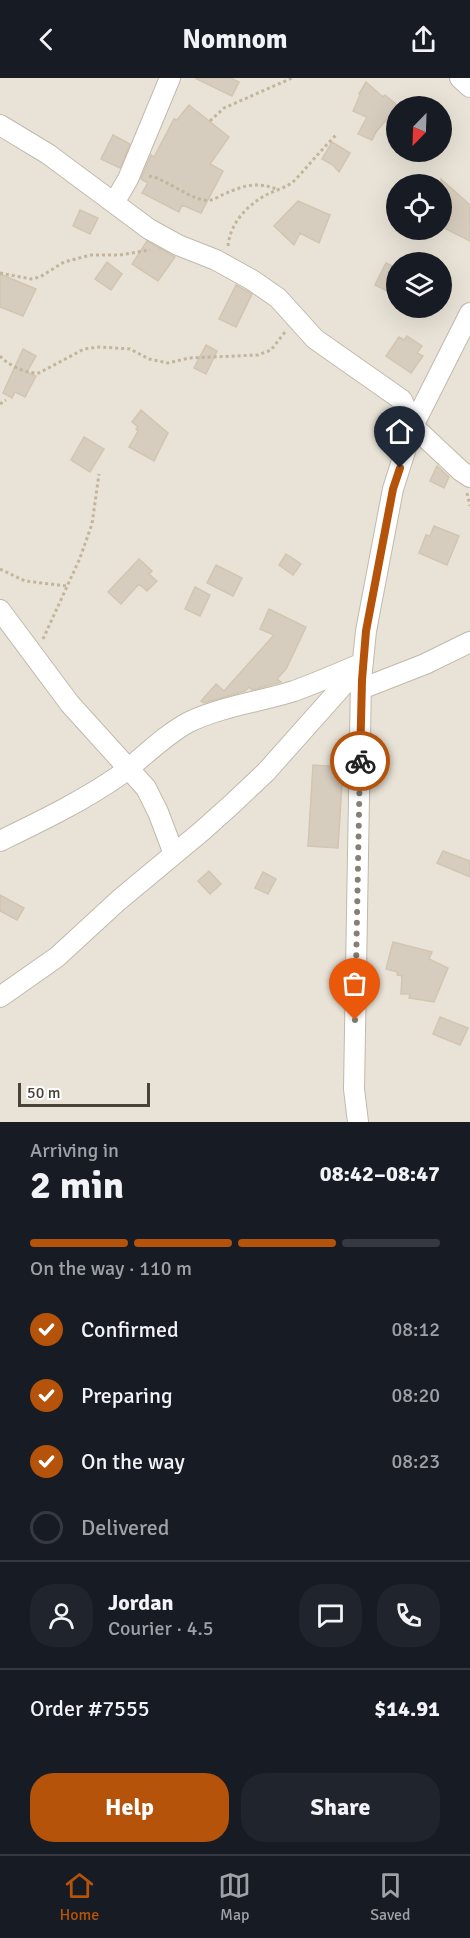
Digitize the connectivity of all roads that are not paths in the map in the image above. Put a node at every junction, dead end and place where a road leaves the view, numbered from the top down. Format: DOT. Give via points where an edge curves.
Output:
graph roads {
  1 [pos="170,78"];
  2 [pos="460,78"];
  3 [pos="470,87"];
  4 [pos="0,125"];
  5 [pos="114,203"];
  6 [pos="470,313"];
  7 [pos="413,426"];
  8 [pos="470,477"];
  9 [pos="0,610"];
  10 [pos="470,642"];
  11 [pos="363,663"];
  12 [pos="361,689"];
  13 [pos="129,768"];
  14 [pos="0,841"];
  15 [pos="174,855"];
  16 [pos="0,997"];
  17 [pos="357,1122"];
  1 -- 5 [label="street"];
  2 -- 3 [label="street"];
  4 -- 5 [label="street" via="48,154"];
  5 -- 7 [label="street" via="149,229 227,266 278,298 315,339 402,400"];
  6 -- 7 [label="street"];
  7 -- 8 [label="street"];
  7 -- 11 [label="street" via="393,489"];
  9 -- 13 [label="street" via="70,704"];
  10 -- 12 [label="street"];
  11 -- 12 [label="street"];
  11 -- 13 [label="street" via="293,691 206,715 164,737"];
  11 -- 15 [label="street" via="266,772"];
  12 -- 17 [label="street" via="354,1089"];
  13 -- 14 [label="street" via="82,799"];
  13 -- 15 [label="street" via="146,788"];
  15 -- 16 [label="street" via="57,957"];
}
